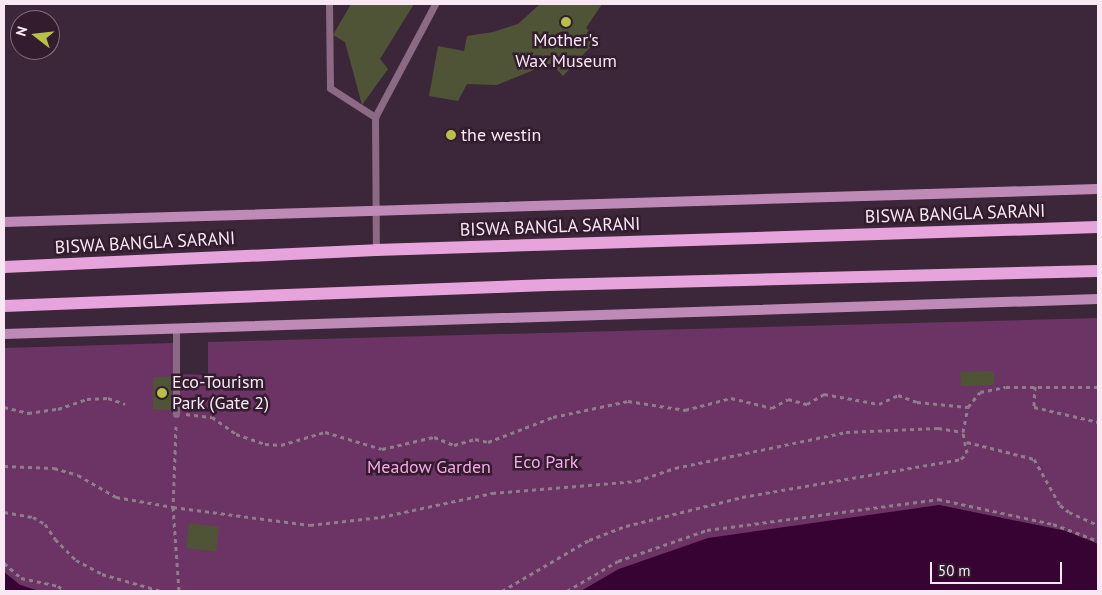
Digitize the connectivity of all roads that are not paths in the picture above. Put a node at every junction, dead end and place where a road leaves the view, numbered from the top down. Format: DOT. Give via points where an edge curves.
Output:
graph roads {
  1 [pos="329,4"];
  2 [pos="435,4"];
  3 [pos="375,117"];
  4 [pos="1098,189"];
  5 [pos="376,212"];
  6 [pos="4,222"];
  7 [pos="1098,227"];
  8 [pos="376,250"];
  9 [pos="4,267"];
  10 [pos="1098,271"];
  11 [pos="1098,299"];
  12 [pos="4,306"];
  13 [pos="176,328"];
  14 [pos="4,334"];
  15 [pos="176,414"];
  1 -- 3 [label="lane" via="330,88"];
  2 -- 3 [label="lane"];
  3 -- 5 [label="lane"];
  4 -- 5 [label="street"];
  5 -- 6 [label="street"];
  5 -- 8 [label="lane"];
  7 -- 8 [label="main road, BISWA BANGLA SARANI"];
  8 -- 9 [label="main road, BISWA BANGLA SARANI"];
  10 -- 12 [label="main road" via="529,286"];
  11 -- 13 [label="street"];
  13 -- 14 [label="street"];
  13 -- 15 [label="lane"];
}
